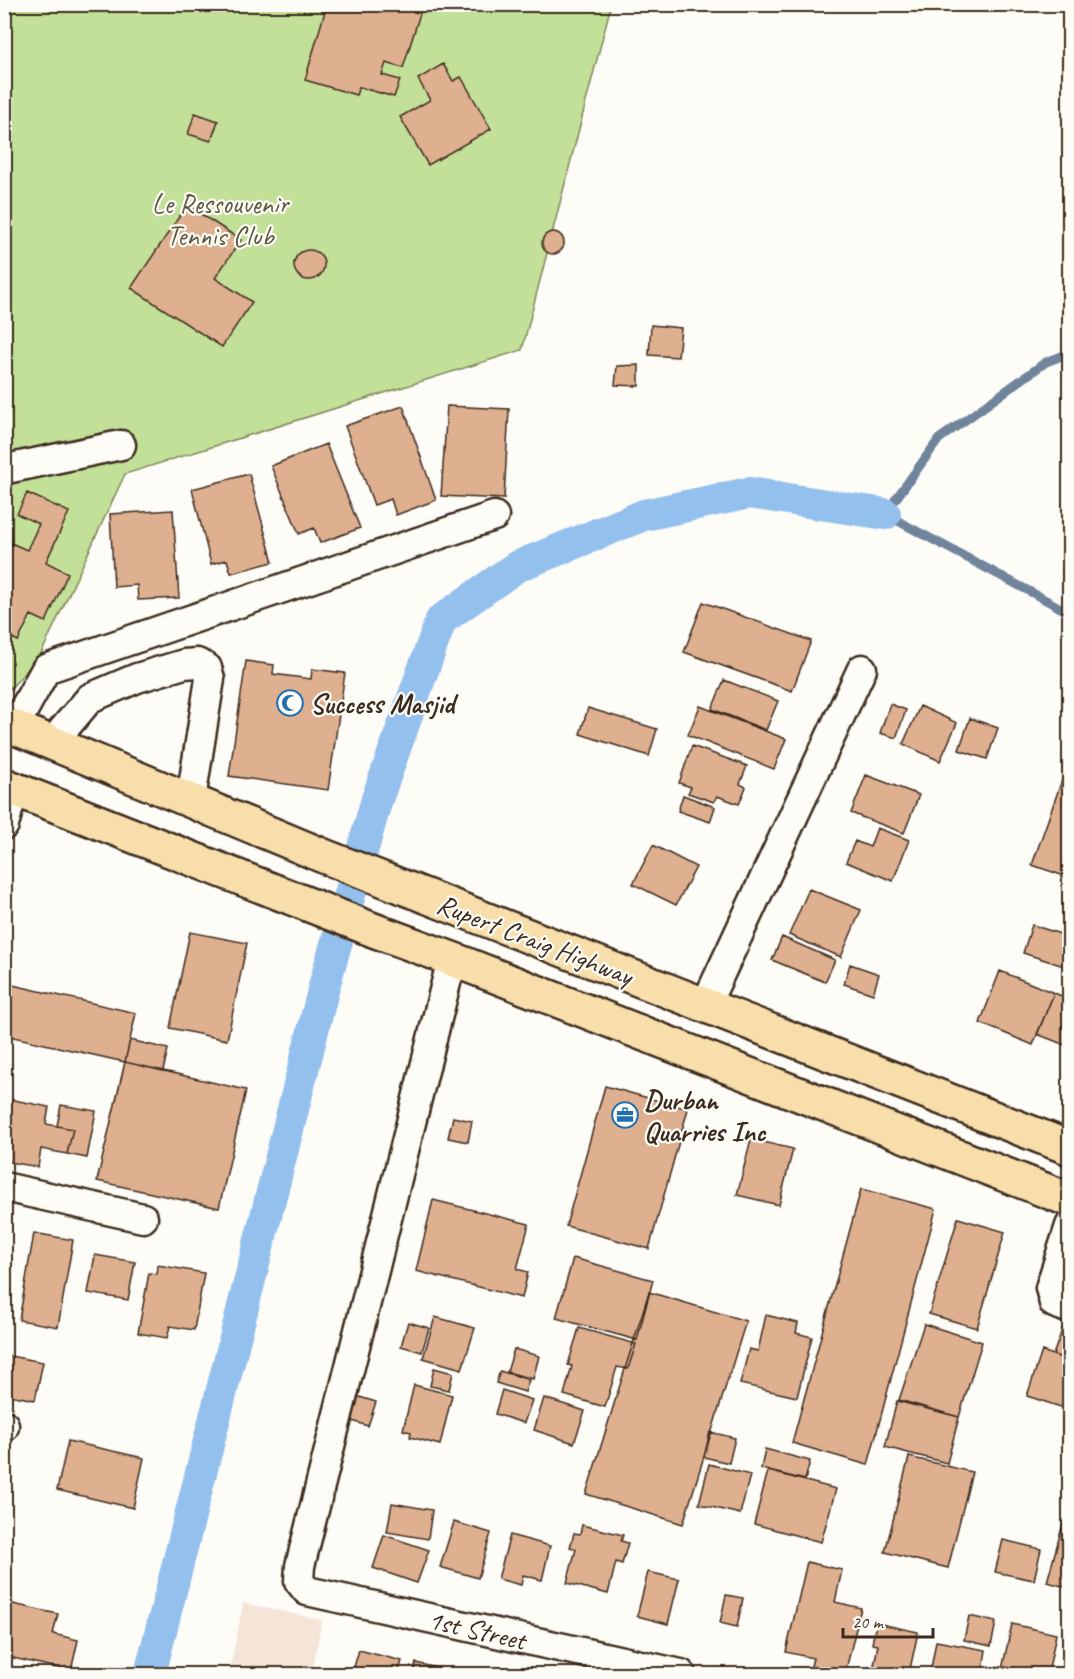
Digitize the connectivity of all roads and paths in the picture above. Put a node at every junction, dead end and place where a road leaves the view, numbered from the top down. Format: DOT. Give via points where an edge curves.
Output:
graph roads {
  1 [pos="121,446"];
  2 [pos="4,466"];
  3 [pos="494,516"];
  4 [pos="862,669"];
  5 [pos="9,725"];
  6 [pos="52,743"];
  7 [pos="9,787"];
  8 [pos="191,799"];
  9 [pos="4,825"];
  10 [pos="452,958"];
  11 [pos="705,1006"];
  12 [pos="1070,1148"];
  13 [pos="4,1187"];
  14 [pos="1070,1200"];
  15 [pos="143,1218"];
  16 [pos="1070,1226"];
  17 [pos="1070,1309"];
  18 [pos="681,1674"];
  1 -- 2 [label="street" via="11,468"];
  3 -- 5 [label="street" via="46,669"];
  4 -- 11 [label="street"];
  5 -- 6 [label="main road, Rupert Craig Highway"];
  6 -- 8 [label="main road, Rupert Craig Highway"];
  6 -- 8 [label="street" via="90,698 137,678 197,663 207,668 210,679"];
  7 -- 9 [label="street"];
  7 -- 10 [label="main road, Rupert Craig Highway"];
  8 -- 11 [label="main road, Rupert Craig Highway" via="326,857"];
  10 -- 14 [label="main road, Rupert Craig Highway"];
  10 -- 18 [label="street, 1st Street" via="299,1581 307,1591"];
  11 -- 12 [label="main road, Rupert Craig Highway"];
  13 -- 15 [label="street"];
  16 -- 17 [label="street" via="1050,1288 1054,1303"];
}
